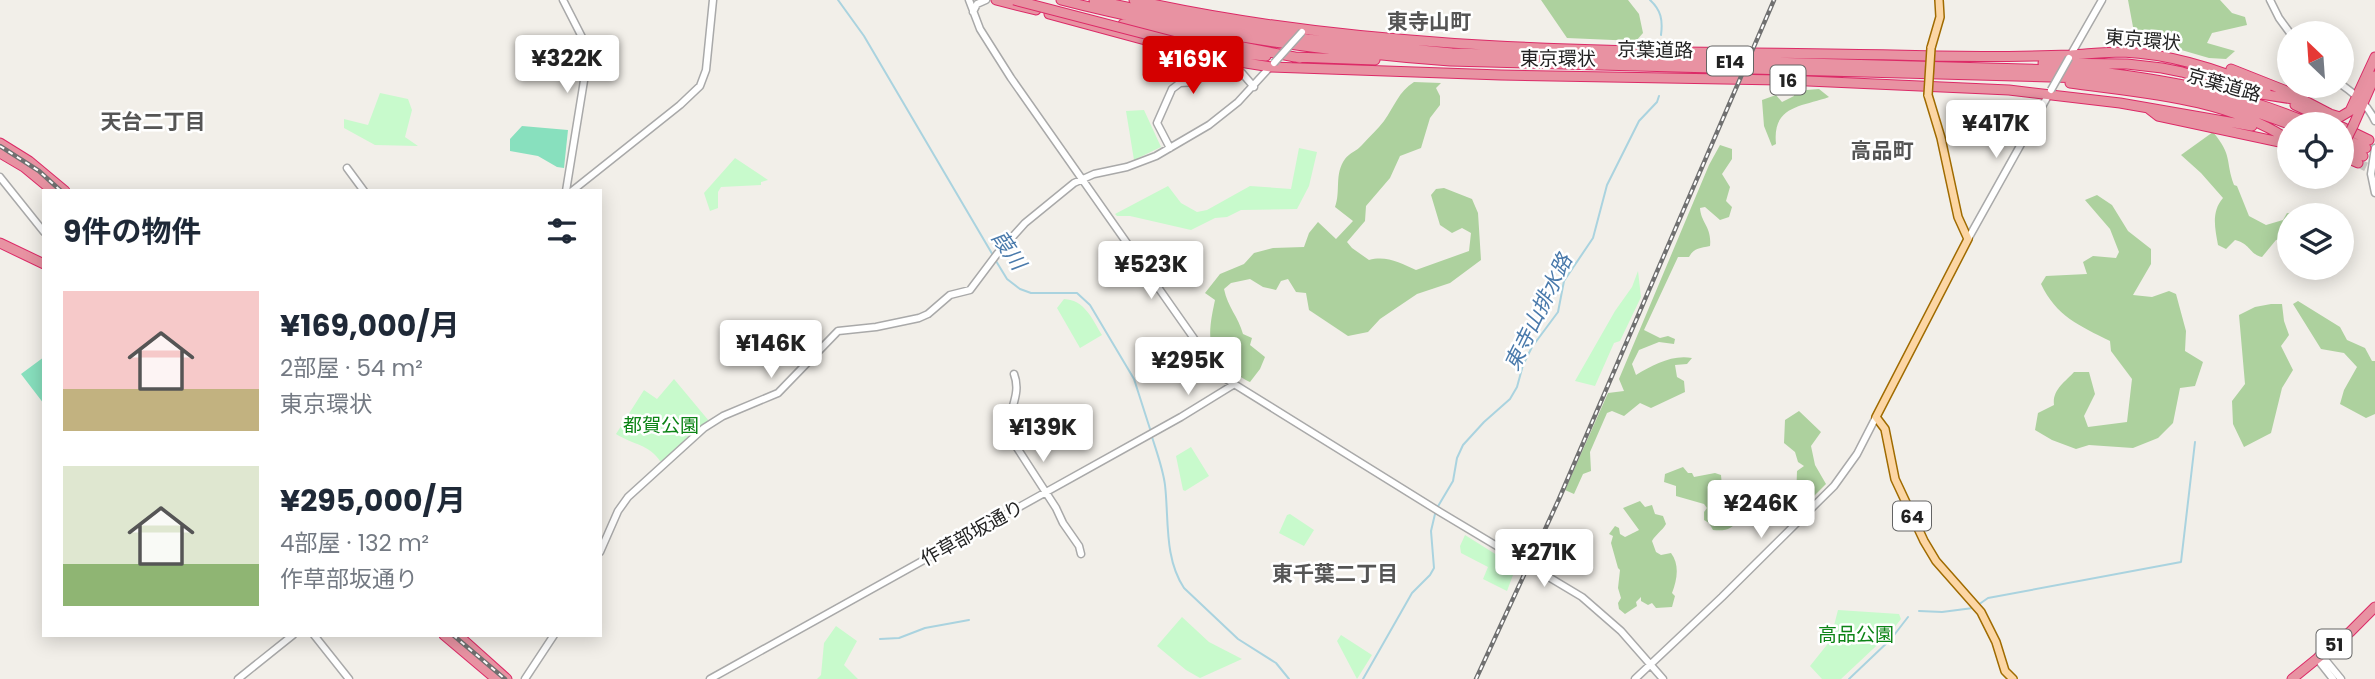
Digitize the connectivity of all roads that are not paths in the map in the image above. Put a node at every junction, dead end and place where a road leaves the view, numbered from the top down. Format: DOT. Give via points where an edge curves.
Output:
graph roads {
  1 [pos="563,0"];
  2 [pos="713,0"];
  3 [pos="969,0"];
  4 [pos="986,0"];
  5 [pos="996,0"];
  6 [pos="1014,0"];
  7 [pos="1061,0"];
  8 [pos="1094,0"];
  9 [pos="1134,0"];
  10 [pos="1939,0"];
  11 [pos="2102,0"];
  12 [pos="2270,0"];
  13 [pos="973,12"];
  14 [pos="1046,13"];
  15 [pos="1145,15"];
  16 [pos="2281,21"];
  17 [pos="1303,31"];
  18 [pos="2123,52"];
  19 [pos="2072,53"];
  20 [pos="2375,57"];
  21 [pos="1300,58"];
  22 [pos="1450,61"];
  23 [pos="1273,65"];
  24 [pos="1964,66"];
  25 [pos="2182,72"];
  26 [pos="2042,76"];
  27 [pos="2375,76"];
  28 [pos="2254,85"];
  29 [pos="1254,86"];
  30 [pos="2266,90"];
  31 [pos="2050,92"];
  32 [pos="2354,94"];
  33 [pos="2169,98"];
  34 [pos="2360,99"];
  35 [pos="2305,101"];
  36 [pos="2295,105"];
  37 [pos="2147,108"];
  38 [pos="2278,112"];
  39 [pos="2312,112"];
  40 [pos="2326,112"];
  41 [pos="2349,112"];
  42 [pos="2277,120"];
  43 [pos="2233,121"];
  44 [pos="2375,121"];
  45 [pos="2354,122"];
  46 [pos="2252,125"];
  47 [pos="2277,135"];
  48 [pos="2277,141"];
  49 [pos="0,143"];
  50 [pos="1170,148"];
  51 [pos="2366,151"];
  52 [pos="0,153"];
  53 [pos="346,169"];
  54 [pos="0,177"];
  55 [pos="1082,179"];
  56 [pos="51,189"];
  57 [pos="63,189"];
  58 [pos="362,189"];
  59 [pos="566,189"];
  60 [pos="574,189"];
  61 [pos="2375,193"];
  62 [pos="42,230"];
  63 [pos="1968,239"];
  64 [pos="0,243"];
  65 [pos="42,263"];
  66 [pos="1014,374"];
  67 [pos="1233,385"];
  68 [pos="1875,417"];
  69 [pos="1045,493"];
  70 [pos="602,548"];
  71 [pos="1081,554"];
  72 [pos="2375,607"];
  73 [pos="290,637"];
  74 [pos="316,637"];
  75 [pos="446,637"];
  76 [pos="460,637"];
  77 [pos="553,637"];
  78 [pos="2318,656"];
  79 [pos="1650,664"];
  80 [pos="238,679"];
  81 [pos="349,679"];
  82 [pos="496,679"];
  83 [pos="507,679"];
  84 [pos="525,679"];
  85 [pos="710,679"];
  86 [pos="1635,679"];
  87 [pos="1663,679"];
  88 [pos="2013,679"];
  89 [pos="2292,679"];
  90 [pos="2333,679"];
  91 [pos="2341,679"];
  1 -- 59 [label="street" via="588,56"];
  2 -- 60 [label="street" via="706,70 700,86"];
  3 -- 13 [label="street"];
  4 -- 13 [label="street"];
  5 -- 14 [label="highway, 東京環状 / 16"];
  6 -- 21 [label="highway, bridge" via="1195,47"];
  7 -- 15 [label="highway, 京葉道路 / E14"];
  8 -- 15 [label="highway, 京葉道路 / E14"];
  9 -- 17 [label="highway, 東京環状 / 16"];
  10 -- 63 [label="main road, bridge" via="1928,95 1958,217"];
  11 -- 19 [label="street"];
  12 -- 16 [label="street"];
  13 -- 55 [label="street" via="998,59"];
  14 -- 21 [label="highway" via="1096,17"];
  14 -- 23 [label="highway, 東京環状 / 16" via="1208,57"];
  15 -- 22 [label="highway, 京葉道路 / E14" via="1303,47"];
  15 -- 24 [label="highway, 京葉道路 / E14" via="1307,39 1452,53"];
  17 -- 19 [label="highway, 東京環状 / 16" via="1590,49 1935,56"];
  17 -- 23 [label="street, bridge"];
  18 -- 19 [label="highway, 東京環状 / 16"];
  18 -- 28 [label="highway, 東京環状 / 16" via="2190,62"];
  18 -- 35 [label="highway" via="2154,51 2202,60 2255,77"];
  19 -- 31 [label="street, bridge"];
  20 -- 34 [label="highway"];
  21 -- 22 [label="highway"];
  22 -- 26 [label="highway, 京葉道路 / E14"];
  23 -- 29 [label="street"];
  23 -- 31 [label="highway, 東京環状 / 16"];
  24 -- 25 [label="highway" via="2085,62"];
  24 -- 38 [label="highway, 京葉道路 / E14" via="2092,71 2173,81"];
  25 -- 28 [label="highway"];
  25 -- 35 [label="highway" via="2248,92"];
  26 -- 33 [label="highway"];
  26 -- 42 [label="highway, 京葉道路 / E14" via="2186,92"];
  27 -- 34 [label="highway"];
  28 -- 30 [label="highway, 東京環状 / 16"];
  29 -- 50 [label="street" via="1223,115"];
  29 -- 50 [label="street" via="1242,73 1215,68 1196,82 1180,83 1172,89 1157,123"];
  31 -- 37 [label="highway, 東京環状 / 16"];
  31 -- 63 [label="street"];
  32 -- 34 [label="street"];
  33 -- 43 [label="highway"];
  33 -- 47 [label="highway" via="2252,119"];
  34 -- 41 [label="highway"];
  34 -- 44 [label="street"];
  34 -- 45 [label="highway, bridge"];
  35 -- 40 [label="highway"];
  36 -- 39 [label="highway"];
  37 -- 43 [label="highway, 東京環状 / 16"];
  37 -- 48 [label="highway" via="2158,116"];
  43 -- 46 [label="highway, 東京環状 / 16"];
  49 -- 57 [label="highway"];
  50 -- 55 [label="street" via="1127,167"];
  51 -- 61 [label="street"];
  52 -- 56 [label="highway"];
  53 -- 58 [label="street"];
  54 -- 62 [label="street"];
  55 -- 67 [label="street" via="1207,357"];
  55 -- 70 [label="street" via="1031,218 970,290 950,295 928,314 838,331 778,393 704,428 628,497"];
  63 -- 68 [label="main road"];
  64 -- 65 [label="highway"];
  66 -- 69 [label="street" via="1018,388 1010,437"];
  67 -- 69 [label="street, 作草部坂通り"];
  67 -- 79 [label="street" via="1583,597"];
  68 -- 79 [label="street" via="1857,454 1833,486"];
  68 -- 88 [label="main road, 64" via="1885,429 1895,479 1924,541 1981,612 2005,671"];
  69 -- 71 [label="street"];
  69 -- 85 [label="street, 作草部坂通り"];
  72 -- 78 [label="highway, 51"];
  73 -- 80 [label="street"];
  74 -- 81 [label="street"];
  75 -- 82 [label="highway"];
  76 -- 83 [label="highway"];
  77 -- 84 [label="street"];
  78 -- 89 [label="highway, 51"];
  78 -- 90 [label="street"];
  78 -- 91 [label="street"];
  79 -- 86 [label="street"];
  79 -- 87 [label="street"];
}
